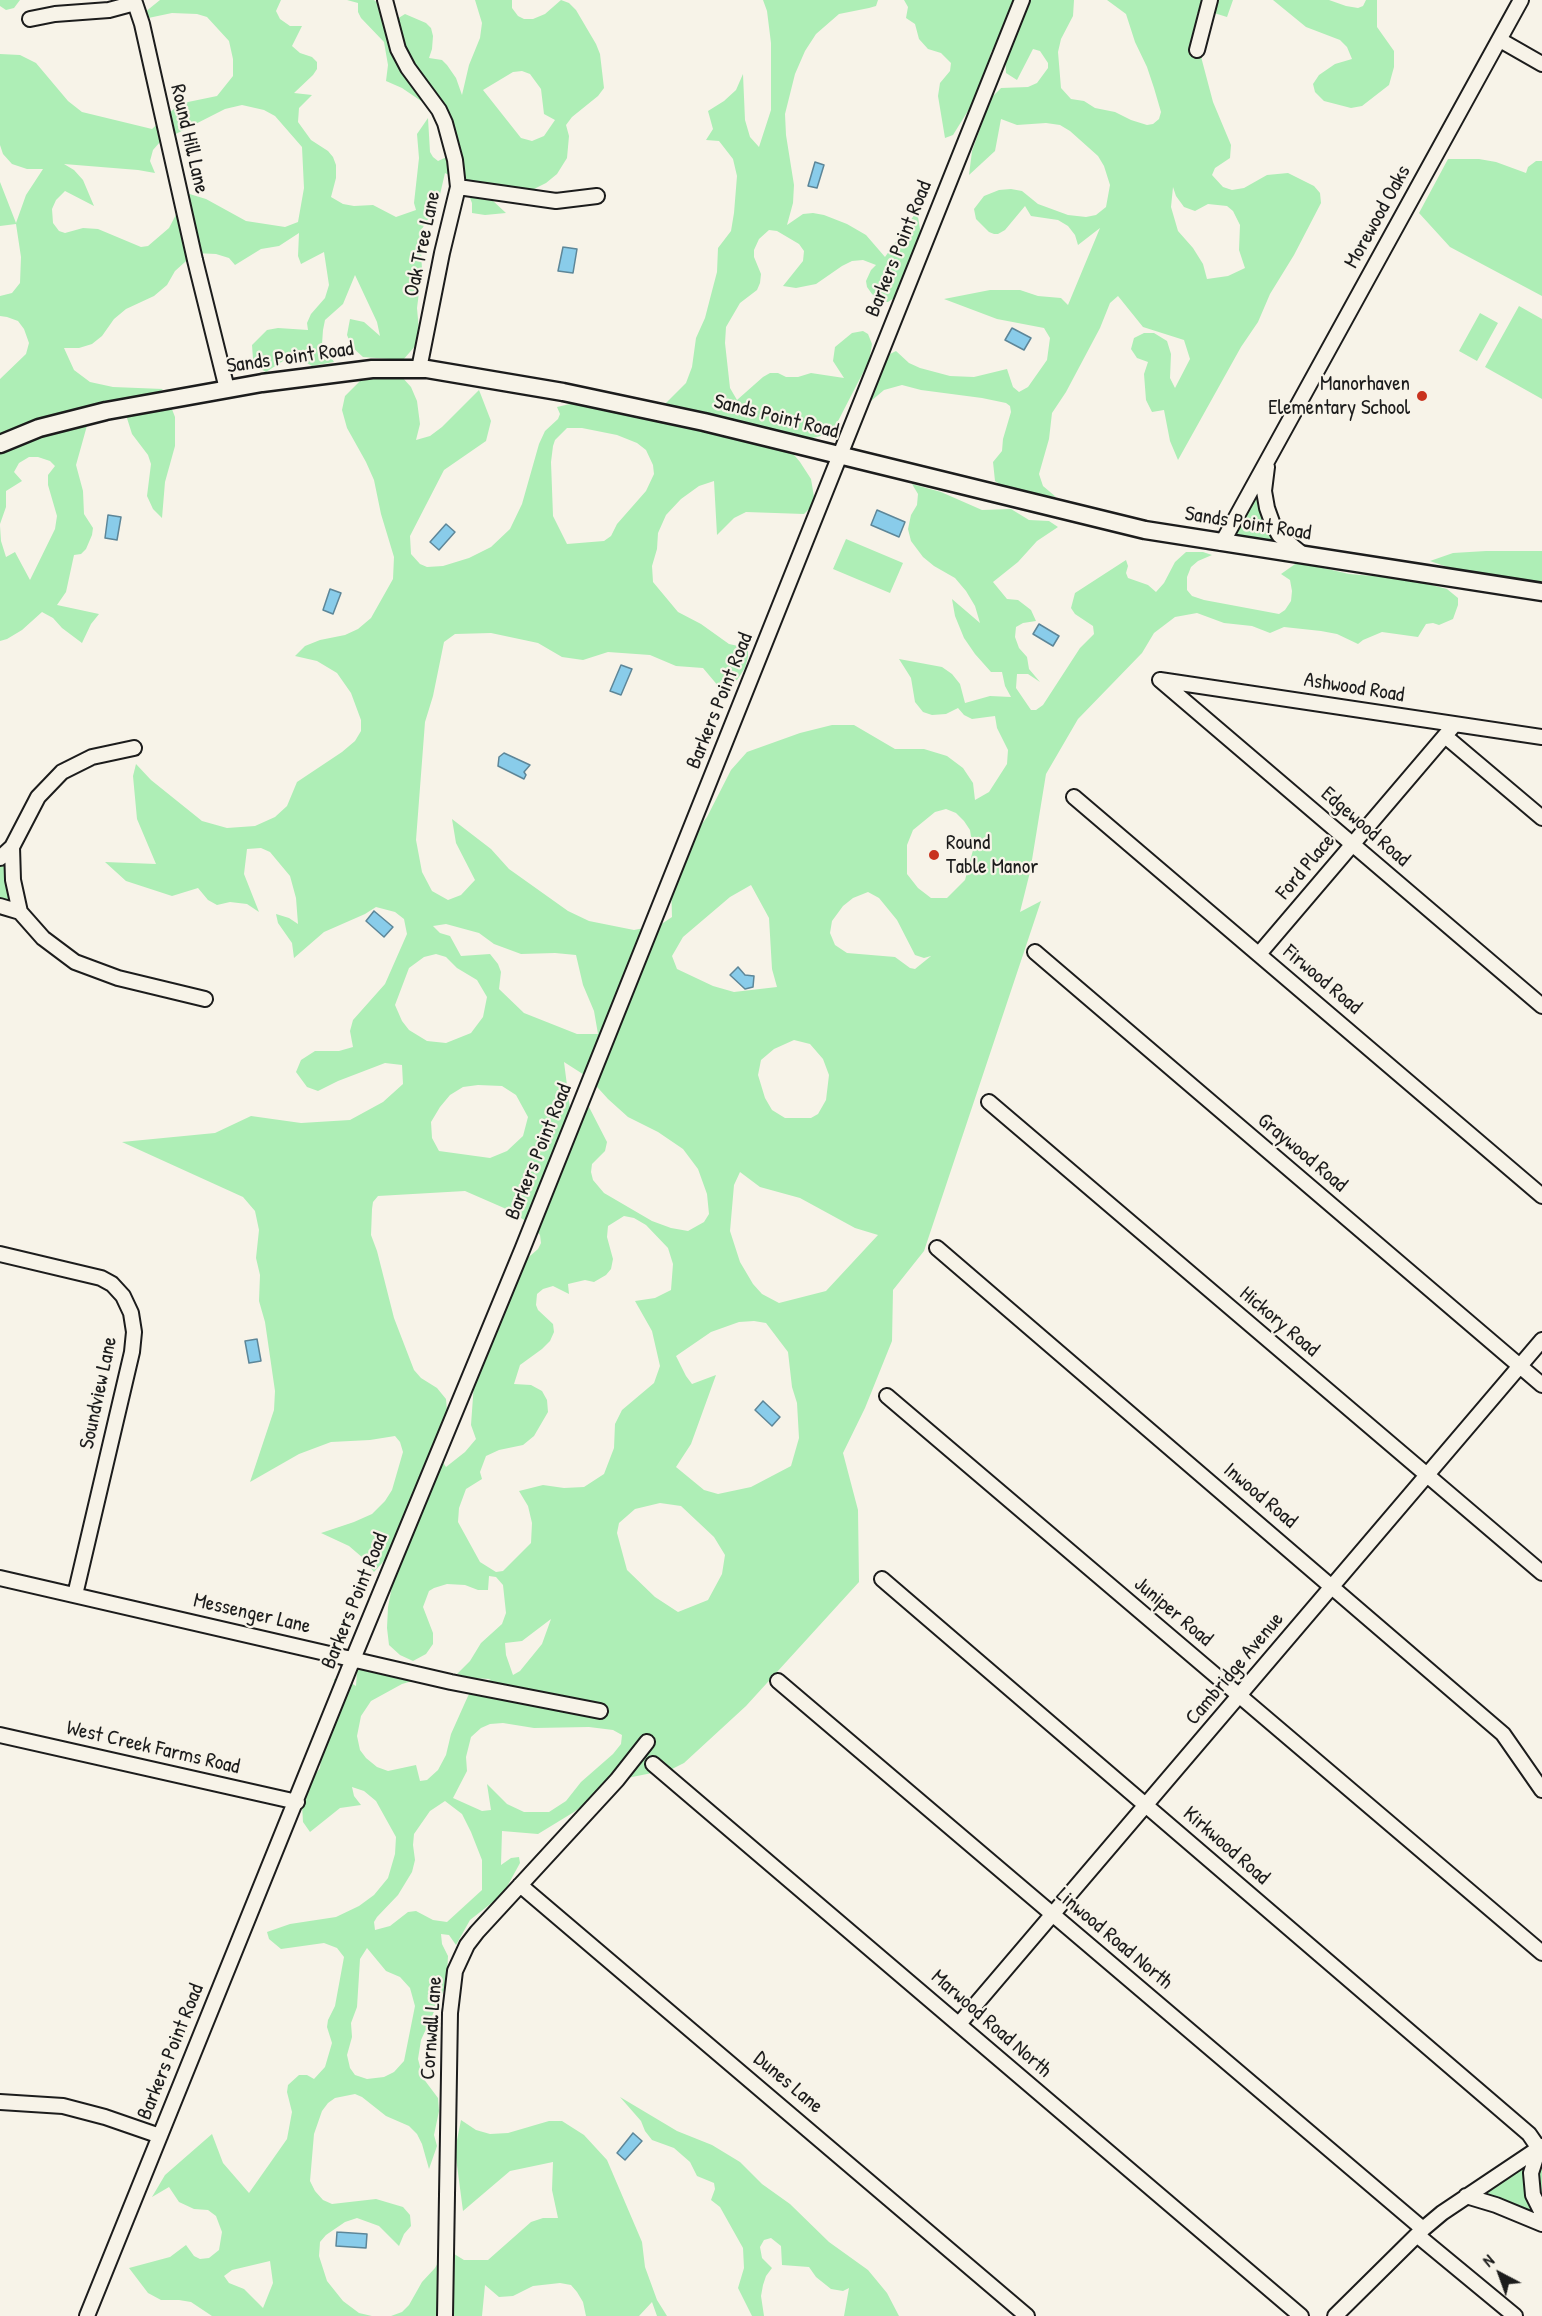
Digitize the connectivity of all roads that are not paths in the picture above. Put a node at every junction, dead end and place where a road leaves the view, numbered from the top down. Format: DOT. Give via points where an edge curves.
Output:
graph roads {
  1 [pos="385,0"];
  2 [pos="1022,0"];
  3 [pos="1210,0"];
  4 [pos="1521,0"];
  5 [pos="30,19"];
  6 [pos="1500,40"];
  7 [pos="1197,50"];
  8 [pos="1542,64"];
  9 [pos="458,187"];
  10 [pos="597,196"];
  11 [pos="419,369"];
  12 [pos="227,389"];
  13 [pos="0,444"];
  14 [pos="840,456"];
  15 [pos="1269,456"];
  16 [pos="1222,543"];
  17 [pos="1303,555"];
  18 [pos="1542,592"];
  19 [pos="1160,680"];
  20 [pos="1455,724"];
  21 [pos="1445,736"];
  22 [pos="1542,738"];
  23 [pos="134,748"];
  24 [pos="1074,797"];
  25 [pos="1542,818"];
  26 [pos="1352,844"];
  27 [pos="12,847"];
  28 [pos="0,858"];
  29 [pos="0,906"];
  30 [pos="20,912"];
  31 [pos="1035,952"];
  32 [pos="1259,954"];
  33 [pos="205,999"];
  34 [pos="1542,1006"];
  35 [pos="989,1102"];
  36 [pos="1542,1196"];
  37 [pos="937,1248"];
  38 [pos="0,1254"];
  39 [pos="1542,1340"];
  40 [pos="1520,1366"];
  41 [pos="1542,1385"];
  42 [pos="887,1396"];
  43 [pos="1426,1476"];
  44 [pos="1542,1573"];
  45 [pos="0,1578"];
  46 [pos="882,1579"];
  47 [pos="1333,1586"];
  48 [pos="75,1595"];
  49 [pos="354,1659"];
  50 [pos="778,1681"];
  51 [pos="1239,1696"];
  52 [pos="600,1711"];
  53 [pos="0,1735"];
  54 [pos="647,1742"];
  55 [pos="653,1764"];
  56 [pos="1542,1790"];
  57 [pos="297,1802"];
  58 [pos="1146,1805"];
  59 [pos="520,1885"];
  60 [pos="1053,1915"];
  61 [pos="1542,1953"];
  62 [pos="959,2024"];
  63 [pos="0,2102"];
  64 [pos="160,2136"];
  65 [pos="1541,2149"];
  66 [pos="1466,2196"];
  67 [pos="1542,2213"];
  68 [pos="1542,2224"];
  69 [pos="1420,2232"];
  70 [pos="87,2316"];
  71 [pos="445,2316"];
  72 [pos="1027,2316"];
  73 [pos="1301,2316"];
  74 [pos="1335,2316"];
  75 [pos="1515,2316"];
  1 -- 9 [label="street, Oak Tree Lane" via="398,49 445,123"];
  2 -- 14 [label="street, Barkers Point Road"];
  3 -- 7 [label="street"];
  4 -- 6 [label="street, Morewood Oaks"];
  5 -- 12 [label="street, Round Hill Lane" via="135,3"];
  6 -- 8 [label="street"];
  6 -- 15 [label="street, Morewood Oaks"];
  9 -- 10 [label="street" via="556,201"];
  9 -- 11 [label="street, Oak Tree Lane"];
  11 -- 12 [label="main road, Sands Point Road" via="372,369"];
  11 -- 14 [label="main road, Sands Point Road" via="562,392"];
  12 -- 13 [label="main road, Sands Point Road" via="106,411 39,428"];
  14 -- 16 [label="main road, Sands Point Road" via="1136,528"];
  14 -- 49 [label="street, Barkers Point Road"];
  15 -- 16 [label="street, Morewood Oaks"];
  15 -- 17 [label="street, Morewood Oaks" via="1264,491 1267,508 1279,535"];
  16 -- 17 [label="main road, Sands Point Road"];
  17 -- 18 [label="main road, Sands Point Road"];
  19 -- 20 [label="street, Ashwood Road"];
  19 -- 26 [label="street, Edgewood Road"];
  20 -- 21 [label="street, Ford Place"];
  20 -- 22 [label="street, Ashwood Road"];
  21 -- 25 [label="street"];
  21 -- 26 [label="street, Ford Place"];
  23 -- 27 [label="street" via="92,757 62,772 38,797"];
  24 -- 32 [label="street, Firwood Road"];
  26 -- 32 [label="street, Ford Place"];
  26 -- 34 [label="street, Edgewood Road"];
  27 -- 28 [label="street"];
  27 -- 30 [label="street" via="13,880"];
  29 -- 30 [label="street"];
  30 -- 33 [label="street" via="43,938 75,962 118,978"];
  31 -- 40 [label="street, Graywood Road"];
  32 -- 36 [label="street, Firwood Road"];
  35 -- 43 [label="street, Hickory Road"];
  37 -- 47 [label="street, Inwood Road"];
  38 -- 48 [label="street, Soundview Lane" via="101,1278 123,1296 131,1313 132,1352"];
  39 -- 40 [label="street, Cambridge Avenue"];
  40 -- 41 [label="street, Graywood Road"];
  40 -- 43 [label="street, Cambridge Avenue"];
  42 -- 51 [label="street, Juniper Road"];
  43 -- 44 [label="street, Hickory Road"];
  43 -- 47 [label="street, Cambridge Avenue"];
  45 -- 48 [label="street, Messenger Lane"];
  46 -- 58 [label="street, Kirkwood Road"];
  47 -- 51 [label="street, Cambridge Avenue"];
  47 -- 56 [label="street, Inwood Road" via="1503,1734"];
  48 -- 49 [label="street, Messenger Lane"];
  49 -- 52 [label="street, Messenger Lane"];
  49 -- 57 [label="street, Barkers Point Road"];
  50 -- 60 [label="street, Linwood Road North"];
  51 -- 58 [label="street, Cambridge Avenue"];
  51 -- 61 [label="street, Juniper Road"];
  53 -- 57 [label="street, West Creek Farms Road"];
  54 -- 59 [label="street, Cornwall Lane"];
  55 -- 62 [label="street, Marwood Road North"];
  57 -- 64 [label="street, Barkers Point Road"];
  58 -- 60 [label="street, Cambridge Avenue"];
  58 -- 65 [label="street, Kirkwood Road" via="1529,2134"];
  59 -- 71 [label="street, Cornwall Lane" via="469,1942 455,1971 450,2013"];
  59 -- 72 [label="street, Dunes Lane"];
  60 -- 62 [label="street, Cambridge Avenue"];
  60 -- 69 [label="street, Linwood Road North"];
  62 -- 73 [label="street, Marwood Road North"];
  63 -- 64 [label="street" via="63,2106"];
  64 -- 70 [label="street, Barkers Point Road"];
  65 -- 66 [label="street"];
  65 -- 67 [label="street" via="1533,2165 1532,2179 1533,2195"];
  66 -- 68 [label="street"];
  66 -- 69 [label="street"];
  69 -- 74 [label="street"];
  69 -- 75 [label="street, Linwood Road North"];
}
